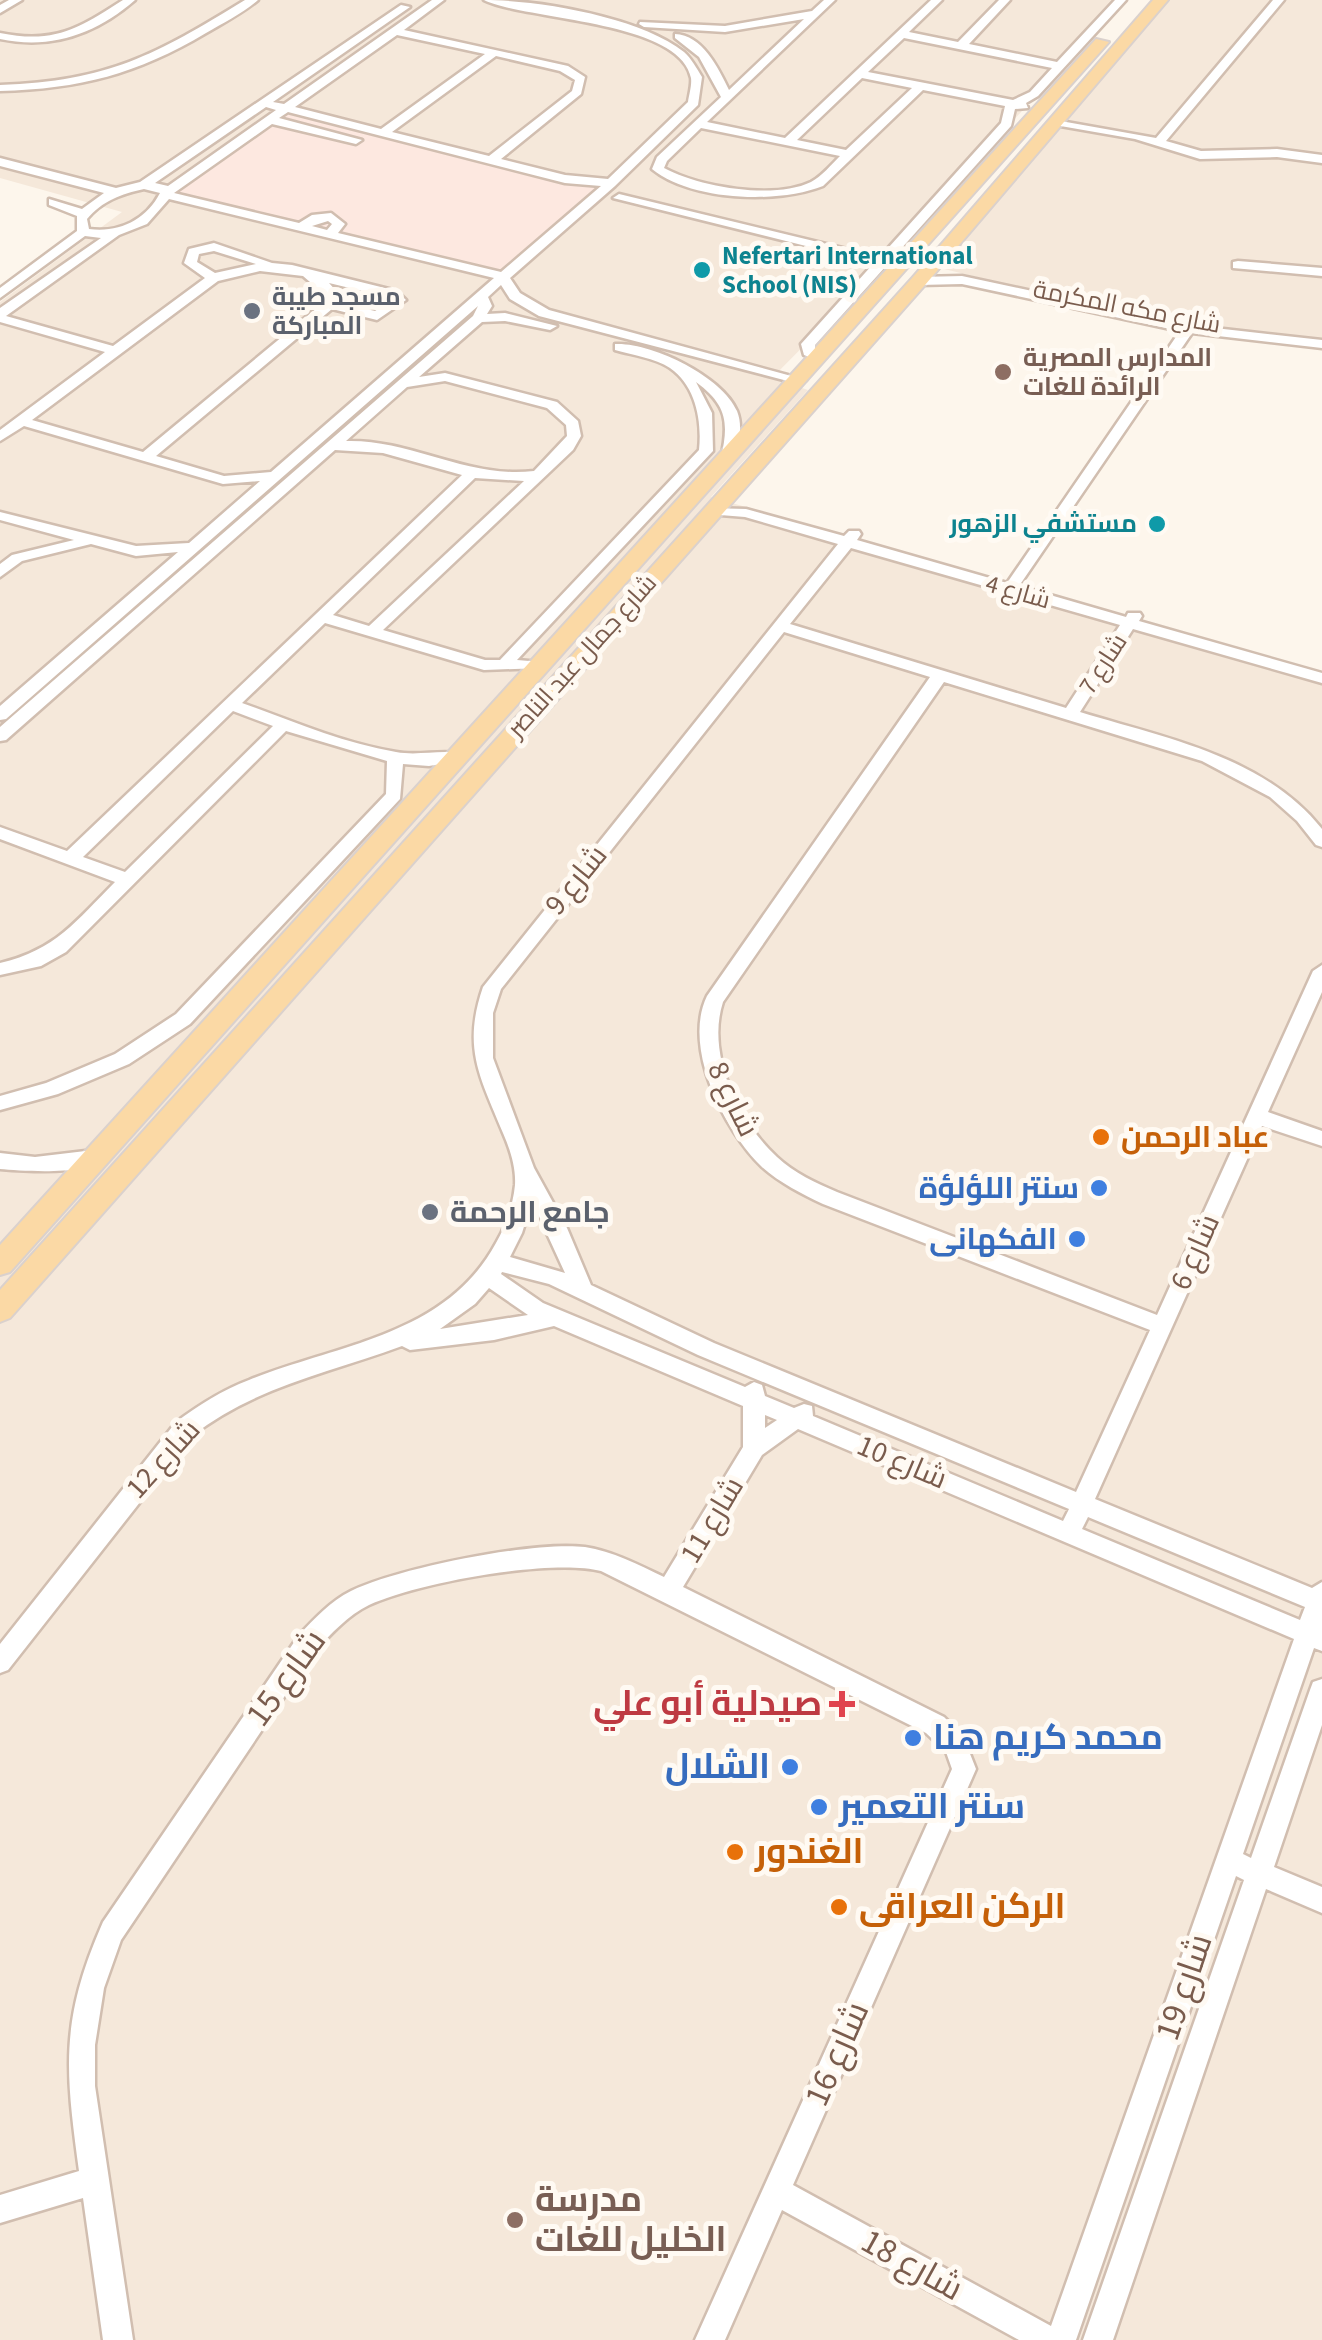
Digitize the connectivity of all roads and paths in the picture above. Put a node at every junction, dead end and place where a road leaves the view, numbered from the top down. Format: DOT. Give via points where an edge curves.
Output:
graph roads {
  1 [pos="18,0"];
  2 [pos="130,0"];
  3 [pos="415,0"];
  4 [pos="439,0"];
  5 [pos="489,0"];
  6 [pos="532,0"];
  7 [pos="830,0"];
  8 [pos="937,0"];
  9 [pos="1005,0"];
  10 [pos="1161,0"];
  11 [pos="1280,0"];
  12 [pos="247,1"];
  13 [pos="0,10"];
  14 [pos="816,14"];
  15 [pos="1127,18"];
  16 [pos="663,28"];
  17 [pos="395,30"];
  18 [pos="901,34"];
  19 [pos="0,36"];
  20 [pos="961,46"];
  21 [pos="495,52"];
  22 [pos="1060,66"];
  23 [pos="859,74"];
  24 [pos="919,87"];
  25 [pos="0,88"];
  26 [pos="726,98"];
  27 [pos="264,103"];
  28 [pos="1011,107"];
  29 [pos="288,108"];
  30 [pos="1043,117"];
  31 [pos="271,120"];
  32 [pos="698,124"];
  33 [pos="382,132"];
  34 [pos="408,139"];
  35 [pos="788,142"];
  36 [pos="1158,143"];
  37 [pos="395,149"];
  38 [pos="848,154"];
  39 [pos="1322,159"];
  40 [pos="492,160"];
  41 [pos="0,162"];
  42 [pos="611,183"];
  43 [pos="144,185"];
  44 [pos="116,192"];
  45 [pos="166,194"];
  46 [pos="619,198"];
  47 [pos="53,202"];
  48 [pos="584,206"];
  49 [pos="83,214"];
  50 [pos="82,232"];
  51 [pos="118,232"];
  52 [pos="939,257"];
  53 [pos="892,264"];
  54 [pos="1238,264"];
  55 [pos="278,267"];
  56 [pos="1322,272"];
  57 [pos="310,274"];
  58 [pos="964,277"];
  59 [pos="213,278"];
  60 [pos="498,279"];
  61 [pos="919,281"];
  62 [pos="0,294"];
  63 [pos="481,296"];
  64 [pos="329,304"];
  65 [pos="0,316"];
  66 [pos="478,318"];
  67 [pos="527,319"];
  68 [pos="1191,326"];
  69 [pos="1322,340"];
  70 [pos="115,352"];
  71 [pos="432,357"];
  72 [pos="671,362"];
  73 [pos="445,377"];
  74 [pos="800,380"];
  75 [pos="402,384"];
  76 [pos="22,421"];
  77 [pos="329,428"];
  78 [pos="352,428"];
  79 [pos="0,437"];
  80 [pos="372,444"];
  81 [pos="331,446"];
  82 [pos="146,458"];
  83 [pos="728,458"];
  84 [pos="473,472"];
  85 [pos="274,475"];
  86 [pos="539,475"];
  87 [pos="223,480"];
  88 [pos="503,480"];
  89 [pos="733,490"];
  90 [pos="515,498"];
  91 [pos="238,508"];
  92 [pos="713,512"];
  93 [pos="0,516"];
  94 [pos="23,522"];
  95 [pos="850,538"];
  96 [pos="90,540"];
  97 [pos="192,546"];
  98 [pos="120,548"];
  99 [pos="17,558"];
  100 [pos="0,572"];
  101 [pos="148,585"];
  102 [pos="1013,585"];
  103 [pos="322,617"];
  104 [pos="1133,619"];
  105 [pos="780,626"];
  106 [pos="372,632"];
  107 [pos="536,665"];
  108 [pos="1322,666"];
  109 [pos="502,667"];
  110 [pos="940,675"];
  111 [pos="1322,678"];
  112 [pos="231,705"];
  113 [pos="0,714"];
  114 [pos="1070,715"];
  115 [pos="285,723"];
  116 [pos="0,736"];
  117 [pos="452,758"];
  118 [pos="395,760"];
  119 [pos="425,788"];
  120 [pos="0,833"];
  121 [pos="1322,841"];
  122 [pos="70,859"];
  123 [pos="128,880"];
  124 [pos="332,892"];
  125 [pos="360,904"];
  126 [pos="292,937"];
  127 [pos="322,947"];
  128 [pos="0,968"];
  129 [pos="1322,971"];
  130 [pos="0,1102"];
  131 [pos="1257,1116"];
  132 [pos="1322,1138"];
  133 [pos="94,1158"];
  134 [pos="0,1161"];
  135 [pos="525,1169"];
  136 [pos="0,1264"];
  137 [pos="492,1269"];
  138 [pos="584,1293"];
  139 [pos="0,1310"];
  140 [pos="556,1316"];
  141 [pos="1162,1326"];
  142 [pos="398,1342"];
  143 [pos="761,1372"];
  144 [pos="820,1396"];
  145 [pos="752,1398"];
  146 [pos="800,1418"];
  147 [pos="754,1448"];
  148 [pos="1082,1504"];
  149 [pos="1069,1532"];
  150 [pos="668,1592"];
  151 [pos="1321,1599"];
  152 [pos="1315,1638"];
  153 [pos="0,1662"];
  154 [pos="1322,1690"];
  155 [pos="964,1769"];
  156 [pos="1229,1861"];
  157 [pos="1259,1874"];
  158 [pos="1322,1900"];
  159 [pos="95,2180"];
  160 [pos="776,2191"];
  161 [pos="0,2209"];
  162 [pos="118,2340"];
  163 [pos="710,2340"];
  164 [pos="1048,2340"];
  165 [pos="1061,2340"];
  166 [pos="1098,2340"];
  1 -- 13 [label="street"];
  2 -- 19 [label="street" via="60,40"];
  3 -- 27 [label="street"];
  4 -- 17 [label="street"];
  5 -- 42 [label="street" via="640,32 692,63 700,90 694,103"];
  6 -- 16 [label="street"];
  7 -- 14 [label="street"];
  8 -- 18 [label="street"];
  9 -- 20 [label="street"];
  10 -- 15 [label="main road, شارع جمال عبد الناصر"];
  11 -- 36 [label="street"];
  12 -- 25 [label="street" via="140,66 85,82"];
  14 -- 16 [label="street" via="725,29"];
  14 -- 26 [label="street"];
  15 -- 22 [label="street"];
  15 -- 30 [label="main road, شارع جمال عبد الناصر"];
  16 -- 26 [label="street" via="702,52"];
  17 -- 21 [label="street"];
  17 -- 29 [label="street"];
  18 -- 20 [label="street"];
  18 -- 23 [label="street"];
  20 -- 22 [label="street"];
  21 -- 33 [label="street"];
  21 -- 40 [label="street" via="575,72 582,86"];
  22 -- 28 [label="street" via="1032,96"];
  23 -- 24 [label="street"];
  23 -- 35 [label="street"];
  24 -- 28 [label="street"];
  24 -- 38 [label="street"];
  26 -- 32 [label="street"];
  27 -- 29 [label="street"];
  27 -- 43 [label="street"];
  28 -- 30 [label="street"];
  28 -- 30 [label="street"];
  28 -- 53 [label="street" via="1008,124"];
  29 -- 31 [label="street"];
  29 -- 33 [label="street"];
  30 -- 36 [label="street"];
  30 -- 52 [label="main road, شارع جمال عبد الناصر"];
  30 -- 53 [label="main road, شارع جمال عبد الناصر"];
  31 -- 37 [label="street"];
  31 -- 45 [label="street"];
  32 -- 35 [label="street"];
  32 -- 38 [label="street" via="658,163 661,172 756,195 783,195 819,183"];
  33 -- 34 [label="street"];
  34 -- 37 [label="street"];
  34 -- 40 [label="street"];
  35 -- 38 [label="street"];
  36 -- 39 [label="street" via="1214,157 1277,152"];
  37 -- 48 [label="street" via="550,185"];
  40 -- 42 [label="street"];
  41 -- 44 [label="street"];
  42 -- 48 [label="street"];
  43 -- 44 [label="street"];
  43 -- 45 [label="street"];
  44 -- 49 [label="street"];
  45 -- 51 [label="street" via="152,214"];
  45 -- 60 [label="street"];
  46 -- 53 [label="street"];
  47 -- 49 [label="street"];
  48 -- 60 [label="street"];
  49 -- 50 [label="street"];
  50 -- 51 [label="street"];
  50 -- 62 [label="street"];
  51 -- 65 [label="street"];
  52 -- 58 [label="street, شارع مكه المكرمة"];
  52 -- 61 [label="main road, شارع جمال عبد الناصر"];
  53 -- 74 [label="main road, شارع جمال عبد الناصر"];
  54 -- 56 [label="street"];
  55 -- 57 [label="street"];
  55 -- 59 [label="street"];
  55 -- 59 [label="street" via="224,249 194,252 190,263"];
  57 -- 64 [label="street" via="331,293"];
  57 -- 64 [label="street" via="399,300 377,316"];
  58 -- 61 [label="street, شارع مكه المكرمة"];
  58 -- 68 [label="street, شارع مكه المكرمة"];
  59 -- 70 [label="street"];
  60 -- 63 [label="street"];
  60 -- 67 [label="street"];
  60 -- 74 [label="street" via="544,313"];
  61 -- 89 [label="main road, شارع جمال عبد الناصر"];
  63 -- 66 [label="street" via="485,306"];
  63 -- 77 [label="street"];
  64 -- 82 [label="street"];
  65 -- 70 [label="street"];
  66 -- 67 [label="street"];
  66 -- 71 [label="street"];
  67 -- 72 [label="street"];
  68 -- 69 [label="street, شارع مكه المكرمة"];
  68 -- 102 [label="street"];
  70 -- 76 [label="street"];
  71 -- 73 [label="street"];
  71 -- 75 [label="street"];
  72 -- 83 [label="street" via="709,384 731,411"];
  72 -- 109 [label="street" via="707,413 706,451"];
  73 -- 75 [label="street"];
  73 -- 86 [label="street" via="566,414 574,436"];
  74 -- 83 [label="main road, شارع جمال عبد الناصر"];
  75 -- 78 [label="street"];
  76 -- 79 [label="street"];
  76 -- 82 [label="street"];
  77 -- 78 [label="street"];
  77 -- 85 [label="street"];
  78 -- 80 [label="street"];
  78 -- 81 [label="street"];
  80 -- 81 [label="street"];
  80 -- 84 [label="street"];
  81 -- 116 [label="street"];
  82 -- 87 [label="street"];
  83 -- 107 [label="main road, شارع جمال عبد الناصر"];
  84 -- 88 [label="street"];
  84 -- 103 [label="street"];
  85 -- 87 [label="street"];
  85 -- 91 [label="street"];
  86 -- 88 [label="street"];
  86 -- 90 [label="street"];
  87 -- 91 [label="street"];
  88 -- 90 [label="street"];
  89 -- 92 [label="main road, شارع جمال عبد الناصر"];
  89 -- 95 [label="street, شارع 4" via="758,506"];
  90 -- 106 [label="street"];
  91 -- 97 [label="street"];
  92 -- 95 [label="street, شارع 4" via="746,513"];
  92 -- 125 [label="main road, شارع جمال عبد الناصر"];
  93 -- 94 [label="street"];
  94 -- 96 [label="street"];
  94 -- 99 [label="street"];
  95 -- 102 [label="street, شارع 4"];
  95 -- 105 [label="street, شارع 9"];
  96 -- 98 [label="street"];
  96 -- 99 [label="street"];
  97 -- 98 [label="street"];
  97 -- 101 [label="street"];
  98 -- 101 [label="street" via="139,564"];
  99 -- 100 [label="street"];
  101 -- 113 [label="street"];
  102 -- 104 [label="street, شارع 4"];
  103 -- 106 [label="street"];
  103 -- 112 [label="street"];
  104 -- 108 [label="street, شارع 4"];
  104 -- 111 [label="street, شارع 4"];
  104 -- 114 [label="street, شارع 7"];
  105 -- 110 [label="street"];
  105 -- 135 [label="street, شارع 9" via="492,987 479,1044"];
  106 -- 109 [label="street"];
  107 -- 109 [label="street"];
  107 -- 117 [label="main road, شارع جمال عبد الناصر"];
  110 -- 114 [label="street"];
  110 -- 141 [label="street, شارع 8" via="714,1001 707,1031 713,1062 752,1143 795,1181"];
  112 -- 115 [label="street"];
  112 -- 122 [label="street"];
  114 -- 121 [label="street" via="1240,771 1276,793"];
  115 -- 118 [label="street"];
  115 -- 123 [label="street"];
  117 -- 118 [label="street"];
  117 -- 119 [label="main road, شارع جمال عبد الناصر"];
  118 -- 119 [label="street"];
  118 -- 130 [label="street" via="394,795 183,1019 122,1058 51,1090"];
  119 -- 124 [label="main road, شارع جمال عبد الناصر"];
  120 -- 122 [label="street"];
  122 -- 123 [label="street"];
  123 -- 128 [label="street" via="60,947"];
  124 -- 125 [label="main road" via="341,902"];
  124 -- 126 [label="main road, شارع جمال عبد الناصر"];
  125 -- 127 [label="main road, شارع جمال عبد الناصر"];
  126 -- 127 [label="main road"];
  126 -- 133 [label="main road, شارع جمال عبد الناصر"];
  127 -- 139 [label="main road, شارع جمال عبد الناصر"];
  129 -- 131 [label="street, شارع 6"];
  131 -- 132 [label="street"];
  131 -- 141 [label="street, شارع 6"];
  133 -- 134 [label="street" via="36,1165"];
  133 -- 136 [label="main road, شارع جمال عبد الناصر"];
  135 -- 137 [label="street, شارع 9" via="518,1216"];
  135 -- 138 [label="street"];
  137 -- 138 [label="street, شارع 10" via="554,1277"];
  137 -- 140 [label="street, شارع 10" via="519,1300"];
  137 -- 142 [label="street, شارع 12" via="449,1313"];
  138 -- 143 [label="street, شارع 10"];
  140 -- 142 [label="street"];
  140 -- 145 [label="street, شارع 10"];
  141 -- 148 [label="street, شارع 6"];
  142 -- 153 [label="street, شارع 12" via="264,1382 184,1429"];
  143 -- 144 [label="street, شارع 10"];
  143 -- 145 [label="street, شارع 11"];
  144 -- 146 [label="street, شارع 11"];
  144 -- 148 [label="street, شارع 10"];
  145 -- 146 [label="street, شارع 10"];
  145 -- 147 [label="street, شارع 11"];
  146 -- 147 [label="street, شارع 11"];
  146 -- 149 [label="street, شارع 10"];
  147 -- 150 [label="street, شارع 11"];
  148 -- 149 [label="street, شارع 6"];
  148 -- 151 [label="street, شارع 10"];
  149 -- 152 [label="street, شارع 10"];
  150 -- 155 [label="street, شارع 15" via="935,1726 951,1736"];
  150 -- 159 [label="street, شارع 15" via="606,1562 550,1558 394,1584 331,1617 112,1931 95,1968 79,2046"];
  151 -- 152 [label="street"];
  152 -- 156 [label="street, شارع 19"];
  154 -- 157 [label="street, شارع 19"];
  155 -- 160 [label="street, شارع 16"];
  156 -- 157 [label="street"];
  156 -- 165 [label="street, شارع 19"];
  157 -- 158 [label="street"];
  157 -- 166 [label="street, شارع 19"];
  159 -- 161 [label="street"];
  159 -- 162 [label="street, شارع 15"];
  160 -- 163 [label="street, شارع 16"];
  160 -- 164 [label="street, شارع 18"];
}
